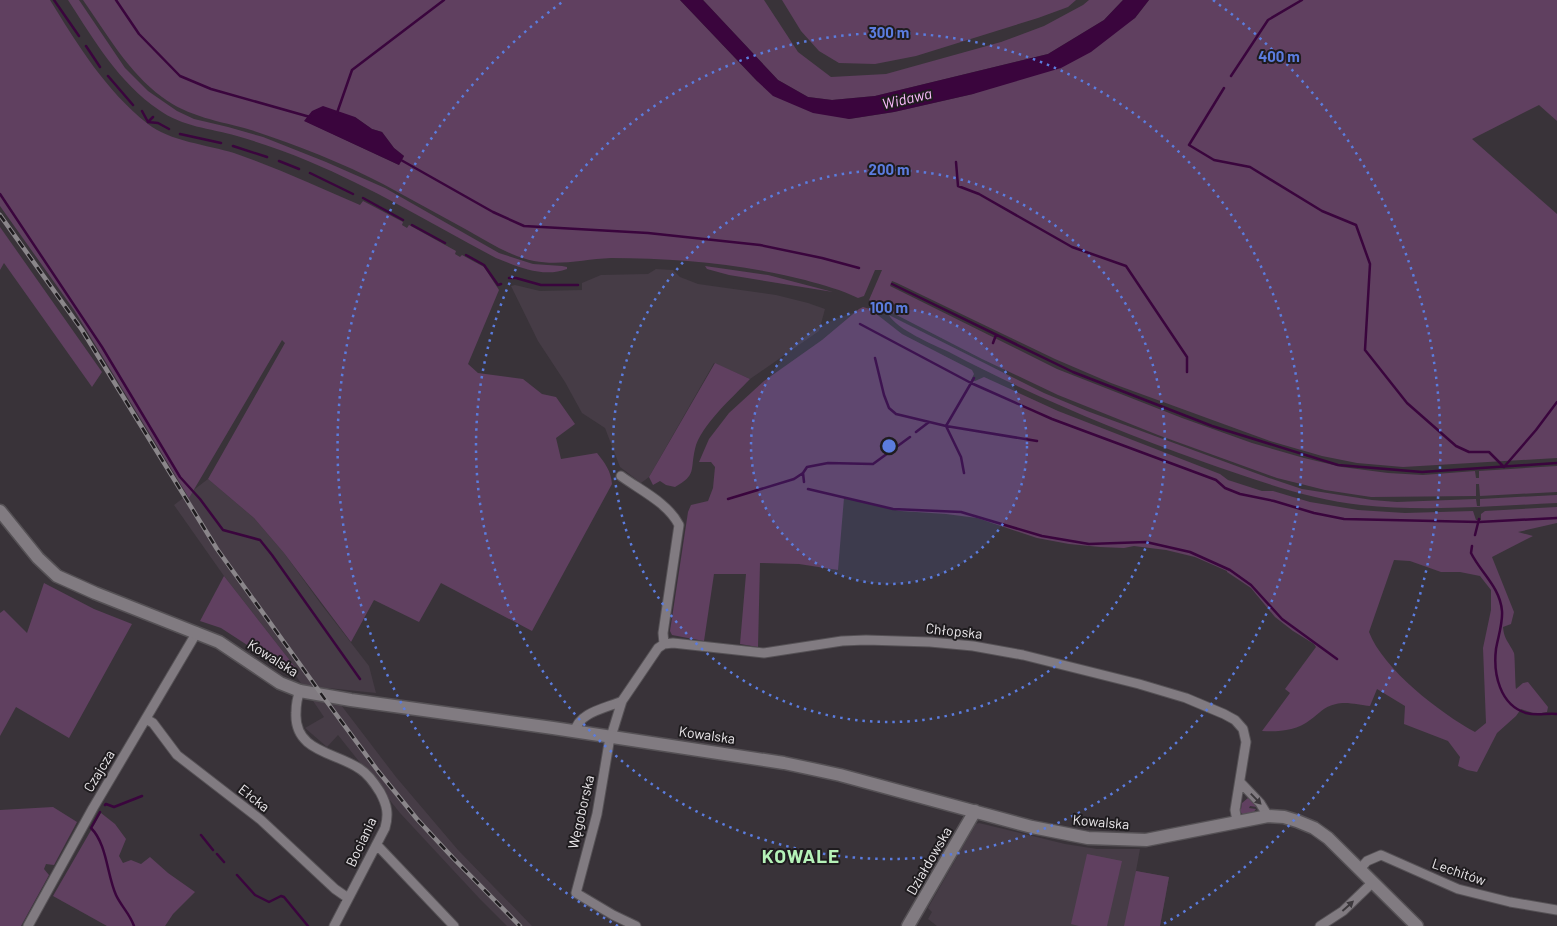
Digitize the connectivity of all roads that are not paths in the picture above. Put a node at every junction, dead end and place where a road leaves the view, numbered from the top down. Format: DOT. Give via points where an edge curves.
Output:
graph roads {
  1 [pos="621,476"];
  2 [pos="0,511"];
  3 [pos="197,632"];
  4 [pos="664,644"];
  5 [pos="300,691"];
  6 [pos="622,701"];
  7 [pos="146,719"];
  8 [pos="576,731"];
  9 [pos="612,736"];
  10 [pos="1241,783"];
  11 [pos="975,811"];
  12 [pos="1268,816"];
  13 [pos="1237,821"];
  14 [pos="377,845"];
  15 [pos="1360,868"];
  16 [pos="1373,882"];
  17 [pos="348,898"];
  18 [pos="1557,910"];
  19 [pos="28,926"];
  20 [pos="334,926"];
  21 [pos="454,926"];
  22 [pos="636,926"];
  23 [pos="908,926"];
  24 [pos="1320,926"];
  25 [pos="1417,926"];
  1 -- 4 [label="street" via="666,508 680,525 663,632"];
  2 -- 3 [label="street, Kowalska" via="38,558 58,576"];
  3 -- 5 [label="street, Kowalska" via="222,643 280,682"];
  3 -- 7 [label="street, Czajcza"];
  4 -- 6 [label="street" via="653,654"];
  4 -- 10 [label="street, Chłopska" via="764,653 842,641 930,642 983,648 1094,672 1186,698 1235,720 1243,729 1246,742"];
  5 -- 8 [label="street, Kowalska"];
  5 -- 14 [label="street, Bociania" via="295,720 299,734 314,747 361,769 384,800 388,810 387,823"];
  6 -- 8 [label="street" via="583,717"];
  6 -- 9 [label="street"];
  7 -- 17 [label="street, Ełcka" via="153,723 177,755 261,820"];
  7 -- 19 [label="street, Czajcza"];
  8 -- 9 [label="street, Kowalska"];
  9 -- 11 [label="street, Kowalska" via="784,763"];
  9 -- 22 [label="street, Węgoborska" via="597,814 576,893"];
  10 -- 12 [label="street, one-way"];
  10 -- 13 [label="street, Chłopska" via="1235,810"];
  11 -- 13 [label="street, Kowalska" via="1060,833 1118,840 1146,840"];
  11 -- 23 [label="street, Działdowska"];
  12 -- 13 [label="street, Kowalska"];
  12 -- 15 [label="street, Kowalska" via="1288,818 1314,828"];
  14 -- 17 [label="street, Bociania"];
  14 -- 21 [label="street"];
  15 -- 16 [label="street, Kowalska"];
  15 -- 18 [label="street, Lechitów" via="1381,855 1458,889"];
  24 -- 16 [label="street, one-way" via="1343,911"];
  16 -- 25 [label="street, Kowalska"];
  17 -- 20 [label="street, Bociania"];
}
